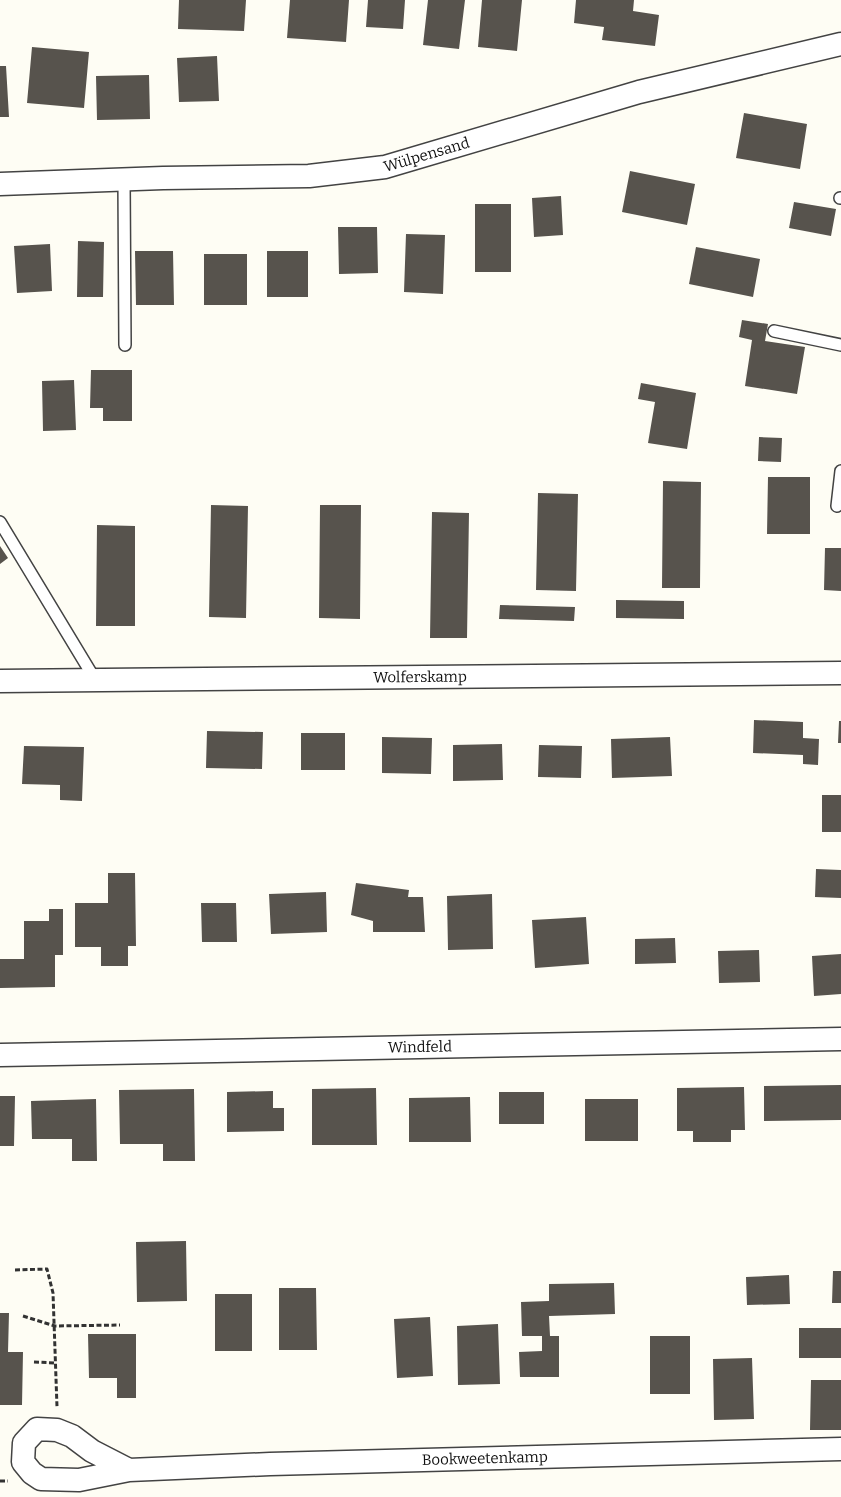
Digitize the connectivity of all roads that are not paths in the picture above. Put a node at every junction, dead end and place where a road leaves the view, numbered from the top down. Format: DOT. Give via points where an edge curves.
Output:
graph roads {
  1 [pos="841,44"];
  2 [pos="124,180"];
  3 [pos="0,184"];
  4 [pos="774,331"];
  5 [pos="841,345"];
  6 [pos="125,346"];
  7 [pos="841,471"];
  8 [pos="838,506"];
  9 [pos="0,522"];
  10 [pos="841,673"];
  11 [pos="96,681"];
  12 [pos="0,682"];
  13 [pos="841,1040"];
  14 [pos="0,1055"];
  15 [pos="841,1449"];
  16 [pos="129,1470"];
  1 -- 2 [label="street, Wülpensand" via="639,92 384,167 309,176"];
  2 -- 3 [label="street, Wülpensand"];
  2 -- 6 [label="lane"];
  4 -- 5 [label="lane"];
  7 -- 8 [label="lane"];
  9 -- 11 [label="lane"];
  10 -- 11 [label="street, Wolferskamp"];
  11 -- 12 [label="street, Wolferskamp"];
  13 -- 14 [label="street, Windfeld"];
  15 -- 16 [label="street, Bookweetenkamp"];
  16 -- 16 [label="street, Bookweetenkamp" via="57,1430 37,1430 24,1443 23,1462 41,1479 79,1480"];
}
